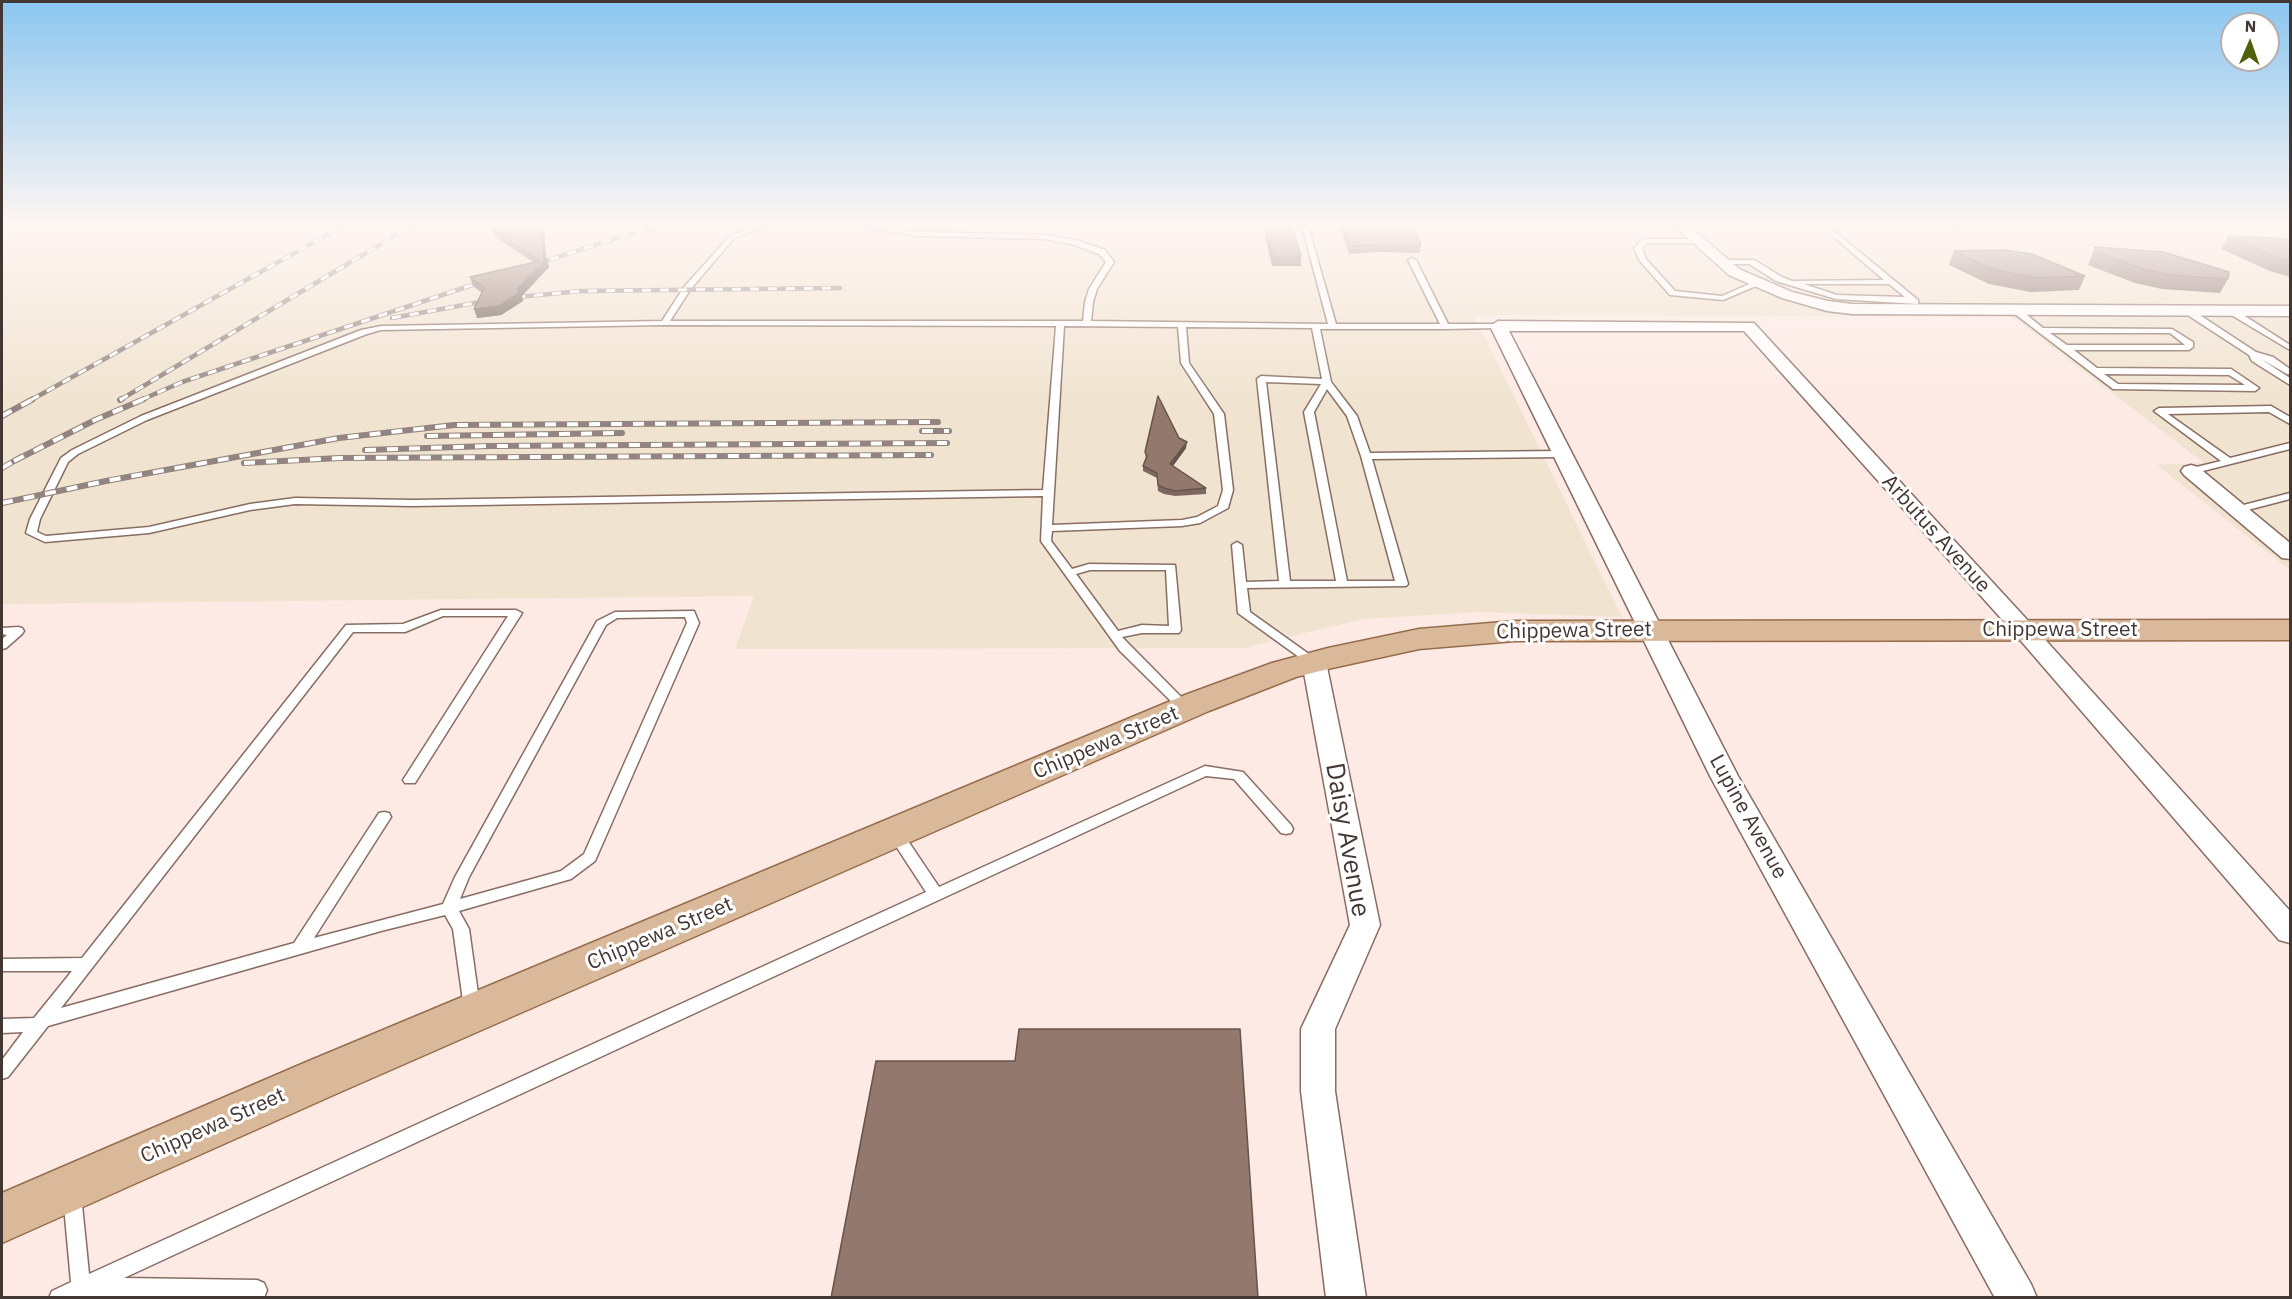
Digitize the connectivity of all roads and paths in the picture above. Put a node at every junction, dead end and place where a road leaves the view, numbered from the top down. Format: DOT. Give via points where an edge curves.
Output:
graph roads {
  1 [pos="689,287"];
  2 [pos="1094,287"];
  3 [pos="1322,287"];
  4 [pos="1425,287"];
  5 [pos="1667,287"];
  6 [pos="1750,287"];
  7 [pos="1767,287"];
  8 [pos="1801,287"];
  9 [pos="1896,287"];
  10 [pos="1917,304"];
  11 [pos="2014,309"];
  12 [pos="2186,310"];
  13 [pos="2230,311"];
  14 [pos="2290,311"];
  15 [pos="664,323"];
  16 [pos="1060,324"];
  17 [pos="1087,324"];
  18 [pos="1182,325"];
  19 [pos="1498,326"];
  20 [pos="1316,327"];
  21 [pos="1333,327"];
  22 [pos="1444,327"];
  23 [pos="2041,330"];
  24 [pos="2065,348"];
  25 [pos="2290,348"];
  26 [pos="2253,354"];
  27 [pos="2095,371"];
  28 [pos="2290,372"];
  29 [pos="1327,381"];
  30 [pos="2290,382"];
  31 [pos="2271,409"];
  32 [pos="2290,409"];
  33 [pos="2290,421"];
  34 [pos="2290,446"];
  35 [pos="1561,454"];
  36 [pos="1366,456"];
  37 [pos="2226,460"];
  38 [pos="2191,471"];
  39 [pos="1048,493"];
  40 [pos="2290,496"];
  41 [pos="2236,510"];
  42 [pos="1047,528"];
  43 [pos="1237,545"];
  44 [pos="2290,553"];
  45 [pos="1069,573"];
  46 [pos="1286,584"];
  47 [pos="1342,584"];
  48 [pos="1241,585"];
  49 [pos="2023,629"];
  50 [pos="1650,630"];
  51 [pos="2290,630"];
  52 [pos="2,631"];
  53 [pos="1114,636"];
  54 [pos="2,645"];
  55 [pos="1314,662"];
  56 [pos="1185,708"];
  57 [pos="410,780"];
  58 [pos="384,817"];
  59 [pos="1286,829"];
  60 [pos="895,833"];
  61 [pos="936,895"];
  62 [pos="449,908"];
  63 [pos="2290,931"];
  64 [pos="300,947"];
  65 [pos="87,964"];
  66 [pos="2,965"];
  67 [pos="473,1014"];
  68 [pos="39,1023"];
  69 [pos="2,1026"];
  70 [pos="2,1072"];
  71 [pos="71,1188"];
  72 [pos="2,1218"];
  73 [pos="81,1287"];
  74 [pos="59,1298"];
  75 [pos="254,1298"];
  76 [pos="1346,1298"];
  77 [pos="2017,1298"];
  1 -- 15 [label="lane"];
  2 -- 17 [label="lane"];
  3 -- 21 [label="lane"];
  4 -- 22 [label="lane"];
  5 -- 6 [label="lane" via="1673,293 1723,298"];
  7 -- 10 [label="street" via="1827,306 1852,309"];
  8 -- 10 [label="lane" via="1836,297"];
  9 -- 10 [label="lane"];
  10 -- 11 [label="street"];
  11 -- 12 [label="street"];
  11 -- 23 [label="lane"];
  12 -- 13 [label="street"];
  12 -- 26 [label="lane"];
  13 -- 14 [label="street"];
  13 -- 25 [label="lane"];
  15 -- 16 [label="lane"];
  15 -- 39 [label="lane" via="392,326 364,332 144,418 75,452 64,460 31,533 45,539 149,530 295,501 413,503"];
  16 -- 17 [label="lane"];
  16 -- 39 [label="lane"];
  17 -- 18 [label="lane"];
  18 -- 20 [label="lane"];
  18 -- 42 [label="lane" via="1185,363 1219,414 1228,490 1223,508 1182,524"];
  19 -- 22 [label="lane"];
  19 -- 35 [label="street, Lupine Avenue"];
  19 -- 49 [label="street, Arbutus Avenue" via="1748,326"];
  20 -- 21 [label="lane"];
  20 -- 29 [label="lane"];
  21 -- 22 [label="lane"];
  23 -- 24 [label="lane"];
  23 -- 24 [label="lane" via="2172,331 2189,342 2189,347"];
  24 -- 27 [label="lane"];
  26 -- 28 [label="lane"];
  26 -- 30 [label="lane"];
  27 -- 27 [label="lane" via="2116,387 2256,388 2231,372"];
  29 -- 36 [label="lane" via="1352,416"];
  29 -- 46 [label="lane" via="1261,379"];
  29 -- 47 [label="lane" via="1309,412"];
  31 -- 32 [label="lane"];
  31 -- 33 [label="lane"];
  31 -- 37 [label="lane" via="2159,411"];
  34 -- 37 [label="lane"];
  35 -- 36 [label="lane"];
  35 -- 50 [label="street, Lupine Avenue"];
  36 -- 47 [label="lane" via="1402,584"];
  37 -- 38 [label="lane"];
  38 -- 41 [label="street"];
  39 -- 42 [label="lane"];
  40 -- 41 [label="lane"];
  41 -- 44 [label="street"];
  42 -- 45 [label="lane" via="1046,542"];
  43 -- 48 [label="lane"];
  45 -- 53 [label="lane"];
  45 -- 53 [label="lane" via="1089,567 1171,567 1175,630 1142,629"];
  46 -- 47 [label="lane"];
  46 -- 48 [label="lane"];
  48 -- 55 [label="lane" via="1244,613"];
  49 -- 50 [label="main road, Chippewa Street"];
  49 -- 51 [label="main road, Chippewa Street"];
  49 -- 63 [label="street, Arbutus Avenue"];
  50 -- 55 [label="main road, Chippewa Street" via="1466,634 1373,647"];
  50 -- 77 [label="street, Lupine Avenue" via="1724,776"];
  52 -- 54 [label="lane" via="18,631"];
  53 -- 56 [label="lane" via="1137,664"];
  55 -- 56 [label="main road, Chippewa Street"];
  55 -- 76 [label="street, Daisy Avenue" via="1365,925 1318,1029 1318,1092"];
  56 -- 60 [label="main road, Chippewa Street"];
  57 -- 65 [label="lane" via="516,613 441,613 405,628 350,628"];
  58 -- 64 [label="lane"];
  59 -- 61 [label="lane" via="1238,775 1205,771"];
  60 -- 61 [label="lane"];
  60 -- 67 [label="main road, Chippewa Street"];
  61 -- 73 [label="lane"];
  62 -- 62 [label="lane" via="462,877 601,623 615,615 690,613 693,623 590,857 566,875"];
  62 -- 64 [label="lane"];
  62 -- 67 [label="lane" via="461,929"];
  64 -- 68 [label="lane"];
  65 -- 66 [label="lane"];
  65 -- 68 [label="lane"];
  67 -- 71 [label="main road, Chippewa Street"];
  68 -- 69 [label="lane"];
  68 -- 70 [label="lane"];
  71 -- 72 [label="main road, Chippewa Street"];
  71 -- 73 [label="lane"];
  73 -- 74 [label="lane"];
  73 -- 75 [label="lane" via="257,1290"];
}
